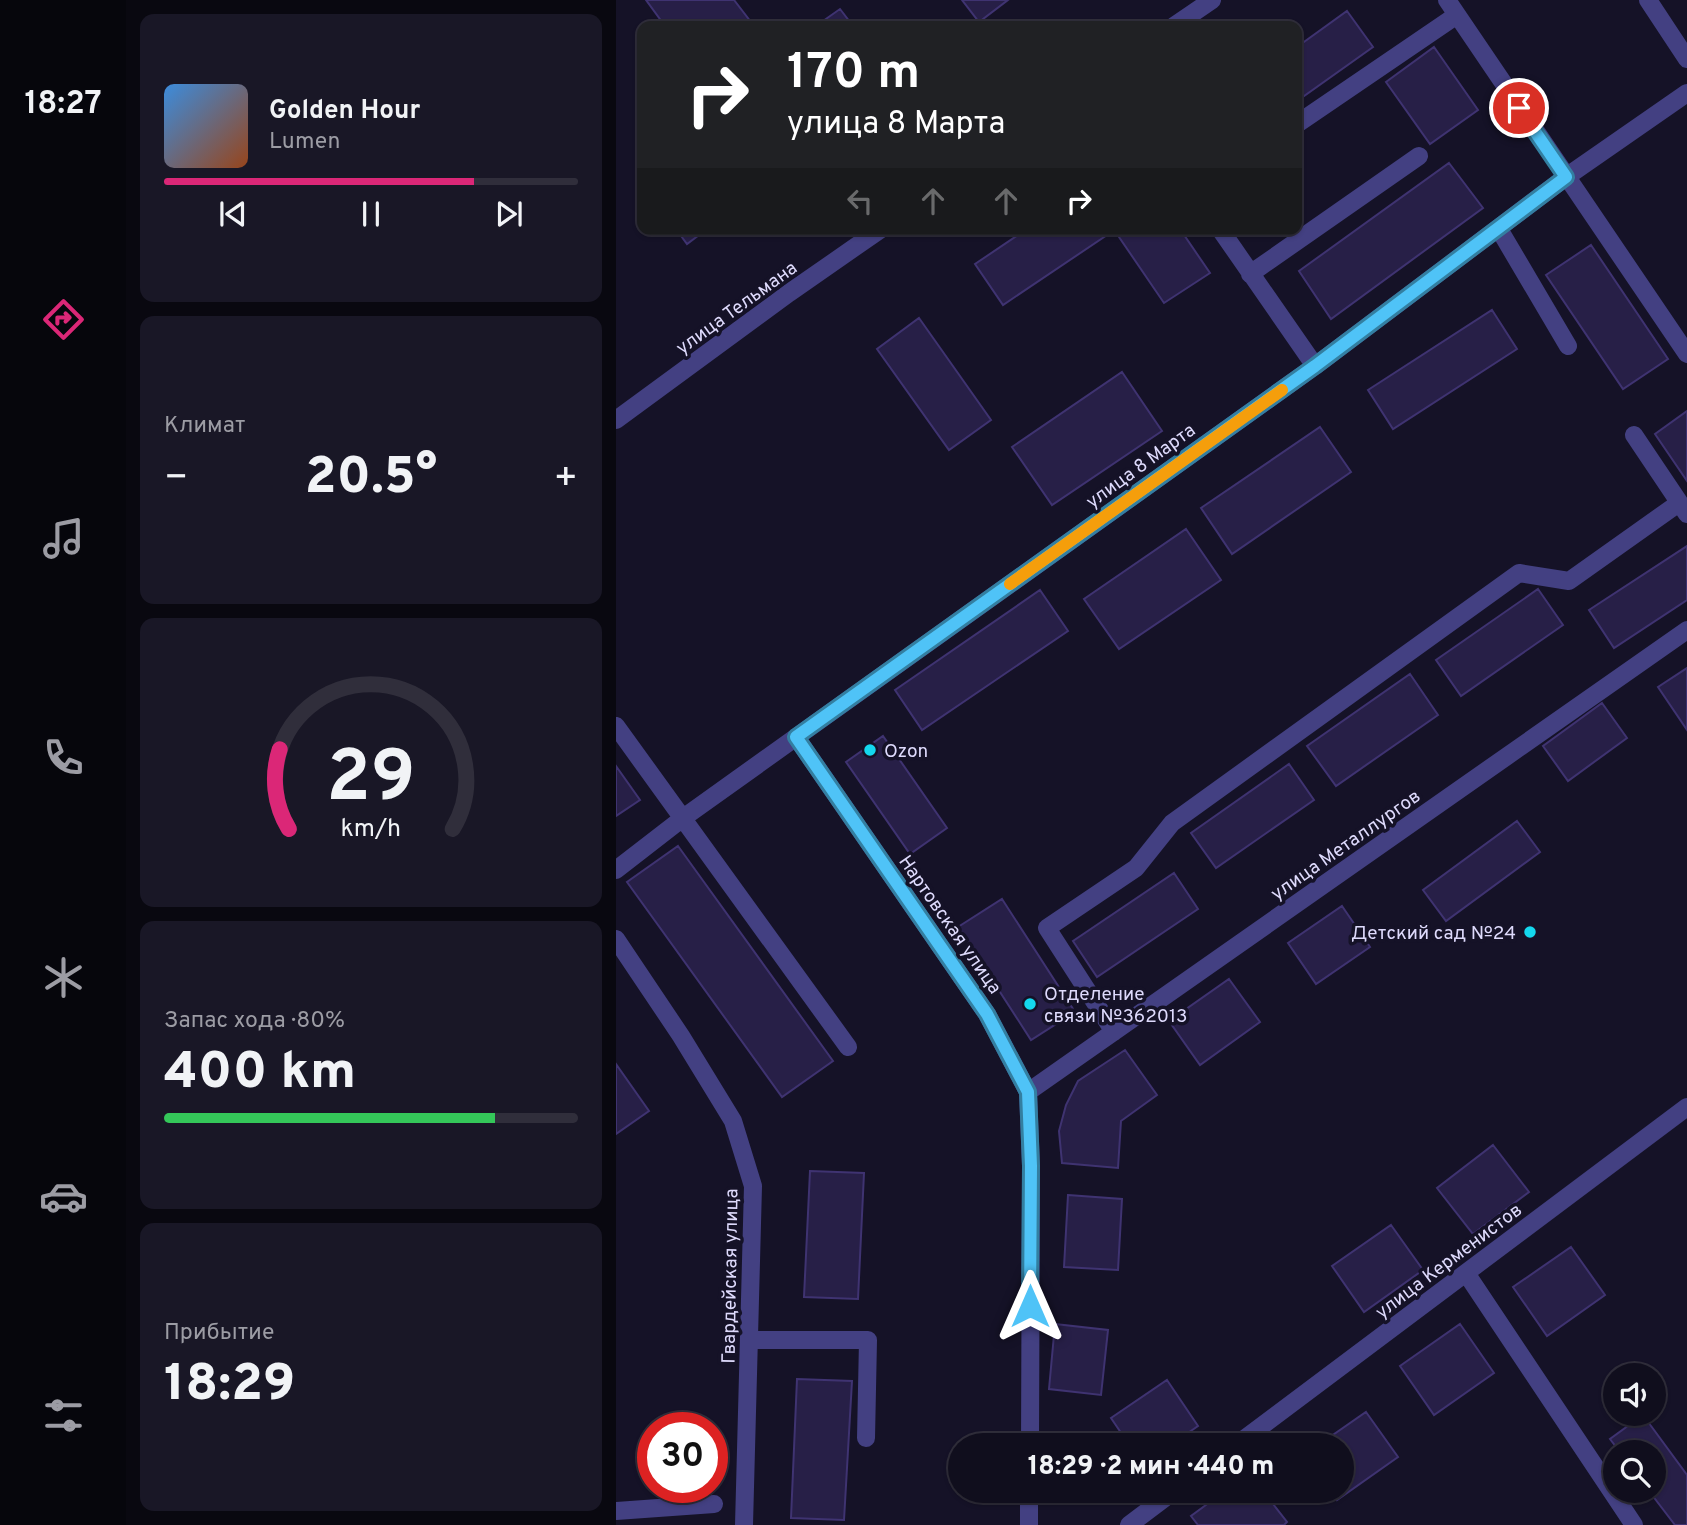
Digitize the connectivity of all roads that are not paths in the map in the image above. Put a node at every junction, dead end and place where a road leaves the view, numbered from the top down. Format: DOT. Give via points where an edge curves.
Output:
graph roads {
  1 [pos="1212,0"];
  2 [pos="1648,0"];
  3 [pos="1452,8"];
  4 [pos="1181,21"];
  5 [pos="1687,59"];
  6 [pos="1687,93"];
  7 [pos="1302,120"];
  8 [pos="1419,156"];
  9 [pos="1566,177"];
  10 [pos="1499,229"];
  11 [pos="872,235"];
  12 [pos="1224,235"];
  13 [pos="1250,274"];
  14 [pos="1568,346"];
  15 [pos="1687,354"];
  16 [pos="1315,366"];
  17 [pos="616,420"];
  18 [pos="1634,435"];
  19 [pos="1683,509"];
  20 [pos="1687,630"];
  21 [pos="616,726"];
  22 [pos="796,737"];
  23 [pos="683,818"];
  24 [pos="616,870"];
  25 [pos="616,939"];
  26 [pos="1114,1031"];
  27 [pos="848,1047"];
  28 [pos="1028,1092"];
  29 [pos="1687,1107"];
  30 [pos="1466,1273"];
  31 [pos="749,1340"];
  32 [pos="1030,1433"];
  33 [pos="1252,1433"];
  34 [pos="866,1438"];
  35 [pos="1030,1503"];
  36 [pos="1158,1503"];
  37 [pos="714,1504"];
  38 [pos="616,1511"];
  39 [pos="744,1525"];
  40 [pos="1029,1525"];
  41 [pos="1129,1525"];
  42 [pos="1634,1525"];
  1 -- 4 [label="street"];
  2 -- 5 [label="street"];
  3 -- 7 [label="street"];
  3 -- 9 [label="street"];
  6 -- 9 [label="street, улица 8 Марта"];
  8 -- 13 [label="street"];
  9 -- 10 [label="street, улица 8 Марта"];
  9 -- 15 [label="street"];
  10 -- 14 [label="street"];
  10 -- 16 [label="street, улица 8 Марта"];
  11 -- 17 [label="street, улица Тельмана"];
  12 -- 13 [label="street"];
  13 -- 16 [label="street"];
  16 -- 22 [label="street, улица 8 Марта"];
  18 -- 19 [label="street"];
  19 -- 26 [label="street" via="1569,581 1519,573 1172,823 1136,868 1047,928"];
  20 -- 26 [label="street, улица Металлургов"];
  21 -- 23 [label="street"];
  22 -- 23 [label="street, улица 8 Марта"];
  22 -- 28 [label="street, Нартовская улица" via="987,1014"];
  23 -- 24 [label="street, улица 8 Марта"];
  23 -- 27 [label="street"];
  25 -- 31 [label="street, Гвардейская улица" via="733,1121 753,1186"];
  26 -- 28 [label="street, улица Металлургов"];
  28 -- 32 [label="street, Нартовская улица"];
  29 -- 30 [label="street, улица Керменистов"];
  30 -- 33 [label="street, улица Керменистов"];
  30 -- 42 [label="street"];
  31 -- 34 [label="street" via="869,1340"];
  31 -- 39 [label="street, Гвардейская улица"];
  35 -- 40 [label="street"];
  36 -- 41 [label="street"];
  37 -- 38 [label="street"];
}
